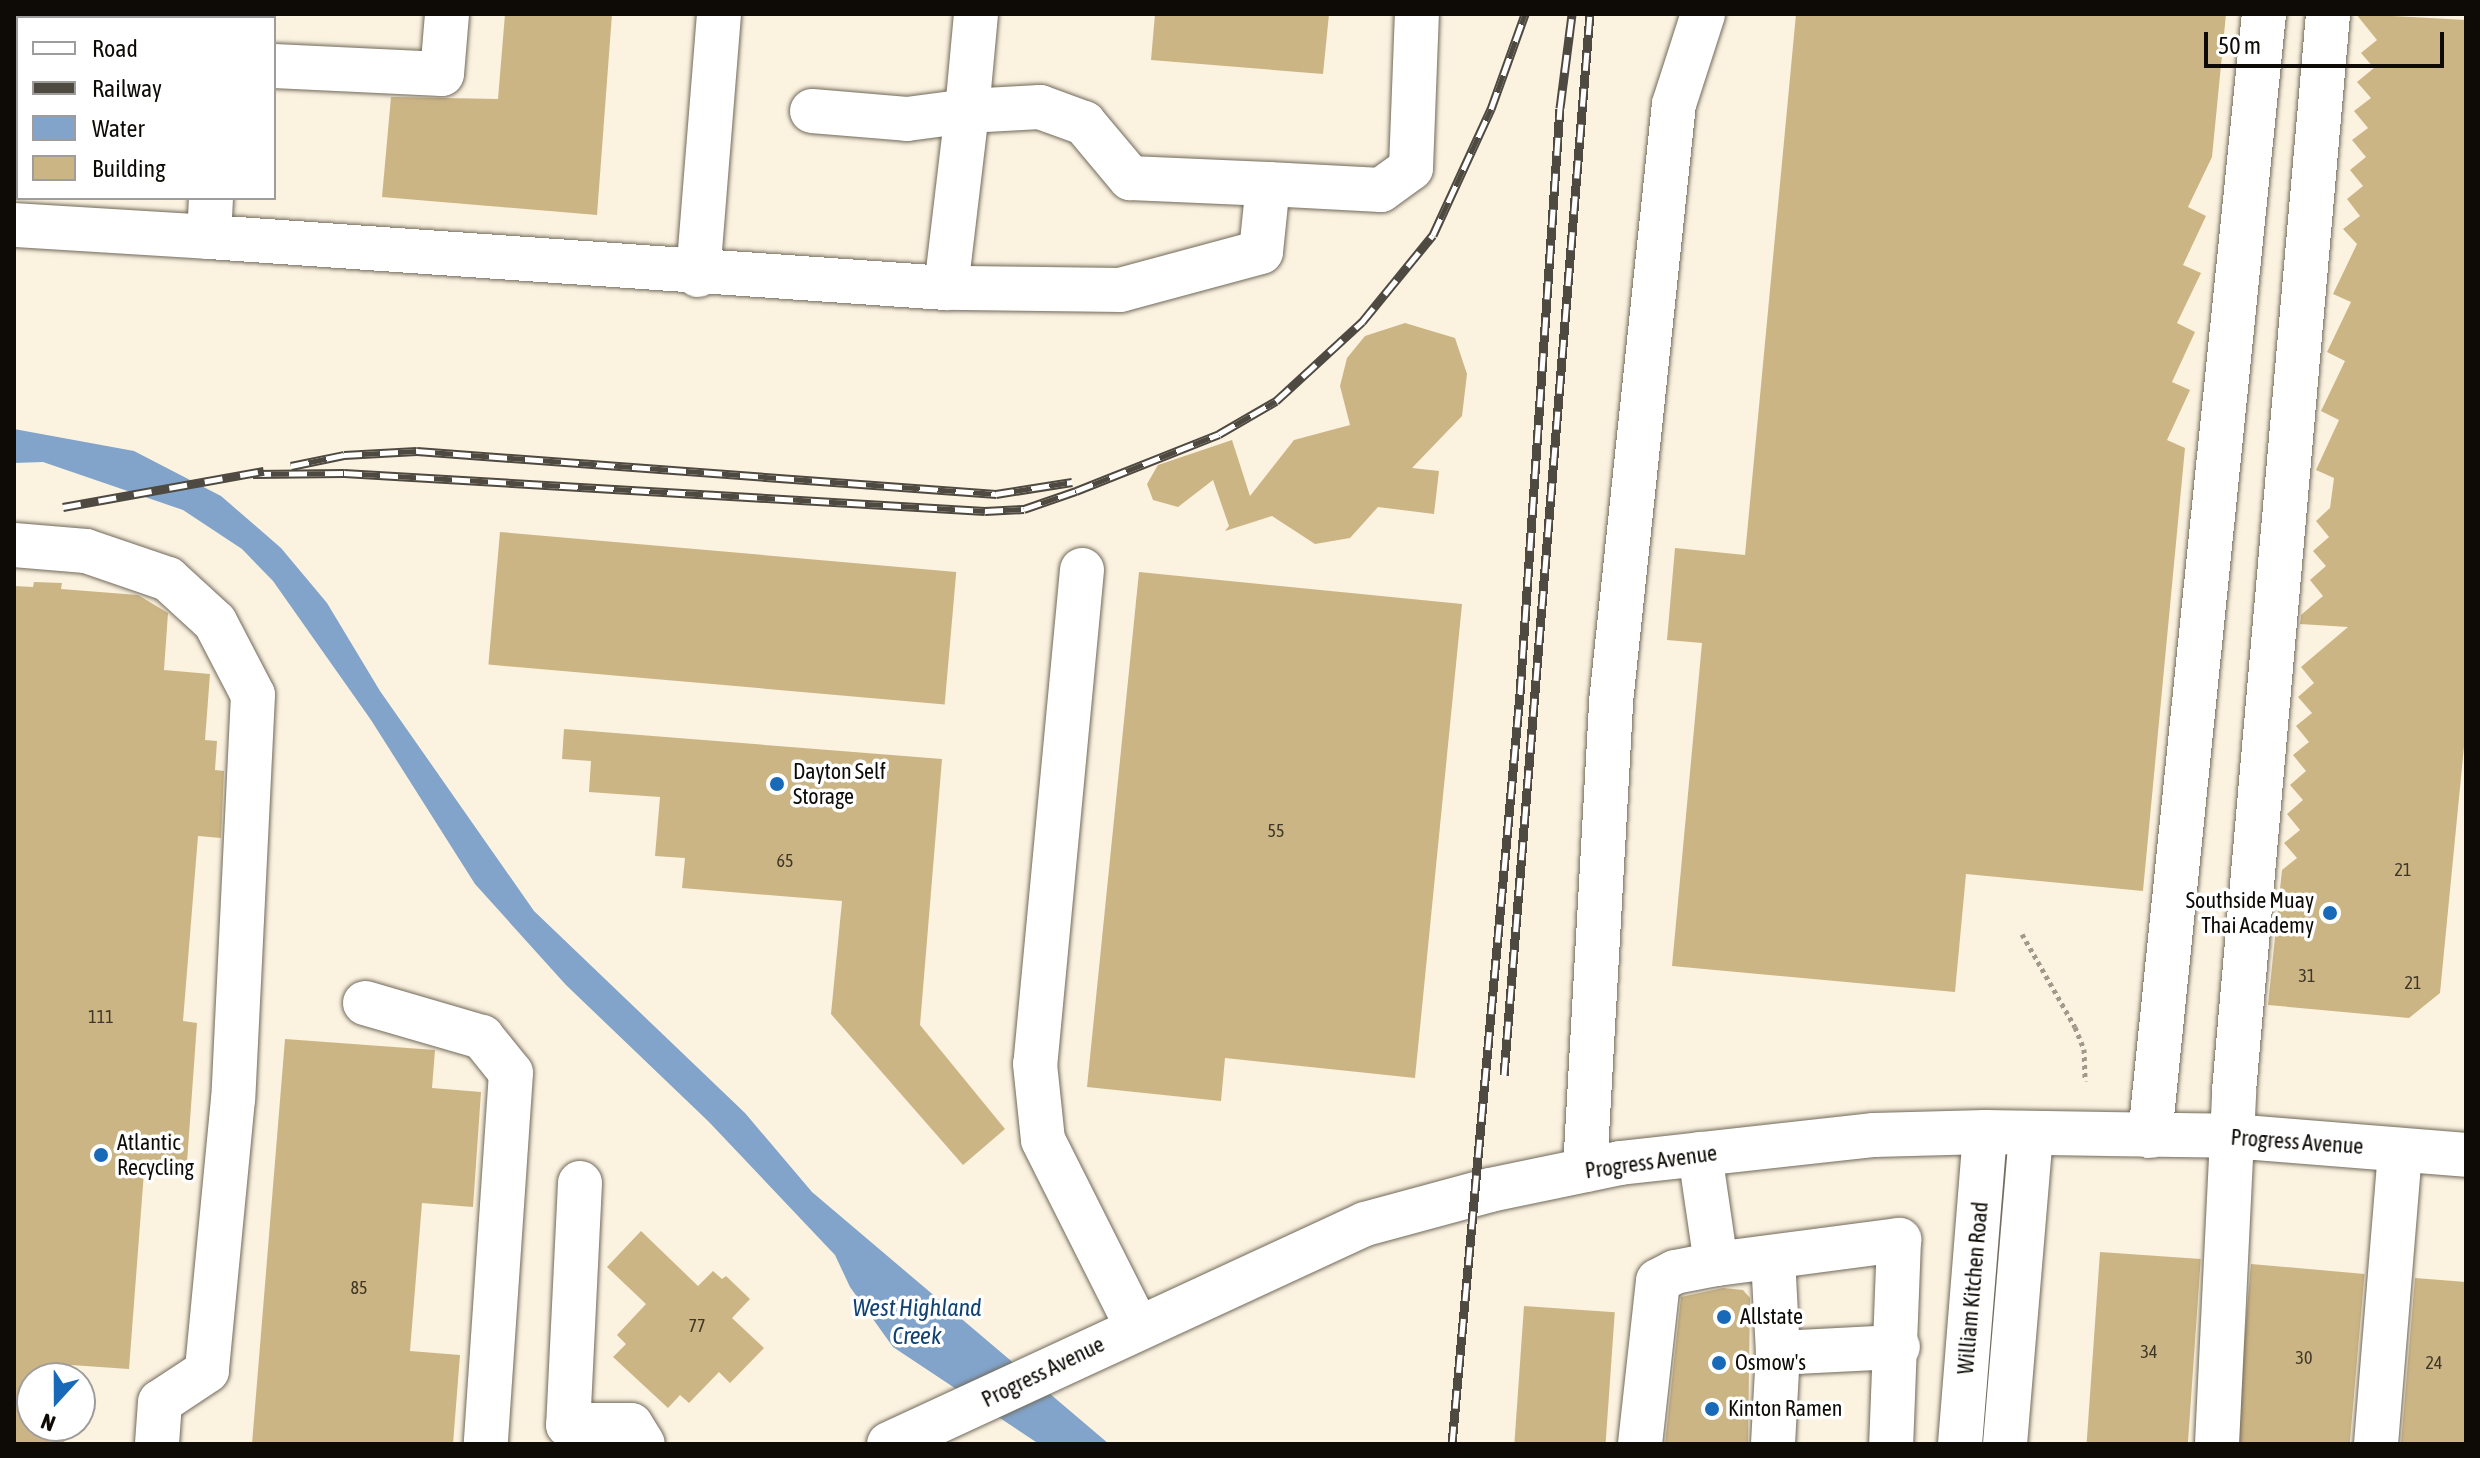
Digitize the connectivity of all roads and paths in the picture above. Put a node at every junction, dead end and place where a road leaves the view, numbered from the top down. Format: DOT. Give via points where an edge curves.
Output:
graph roads {
  1 [pos="447,14"];
  2 [pos="719,14"];
  3 [pos="976,14"];
  4 [pos="1417,14"];
  5 [pos="1703,14"];
  6 [pos="2264,14"];
  7 [pos="2328,14"];
  8 [pos="276,66"];
  9 [pos="812,111"];
  10 [pos="967,111"];
  11 [pos="1268,184"];
  12 [pos="61,213"];
  13 [pos="210,218"];
  14 [pos="14,225"];
  15 [pos="698,275"];
  16 [pos="946,288"];
  17 [pos="14,545"];
  18 [pos="1082,570"];
  19 [pos="2022,934"];
  20 [pos="365,1003"];
  21 [pos="2085,1081"];
  22 [pos="1985,1132"];
  23 [pos="2031,1135"];
  24 [pos="2150,1136"];
  25 [pos="2231,1136"];
  26 [pos="2400,1150"];
  27 [pos="1700,1154"];
  28 [pos="2466,1155"];
  29 [pos="1585,1170"];
  30 [pos="580,1183"];
  31 [pos="1773,1258"];
  32 [pos="1716,1264"];
  33 [pos="1137,1327"];
  34 [pos="1898,1347"];
  35 [pos="1778,1353"];
  36 [pos="157,1444"];
  37 [pos="486,1444"];
  38 [pos="643,1444"];
  39 [pos="889,1444"];
  40 [pos="1640,1444"];
  41 [pos="1773,1444"];
  42 [pos="1781,1444"];
  43 [pos="1891,1444"];
  44 [pos="1960,1444"];
  45 [pos="2005,1444"];
  46 [pos="2217,1444"];
  47 [pos="2376,1444"];
  1 -- 8 [label="main road" via="442,74"];
  2 -- 15 [label="main road"];
  3 -- 10 [label="main road"];
  4 -- 11 [label="main road" via="1411,168 1381,190"];
  5 -- 29 [label="main road" via="1674,104 1612,686"];
  6 -- 24 [label="main road"];
  7 -- 25 [label="main road"];
  9 -- 10 [label="main road" via="907,119"];
  10 -- 11 [label="main road" via="1040,107 1084,123 1130,178"];
  10 -- 16 [label="main road"];
  11 -- 16 [label="main road" via="1261,252 1120,290"];
  12 -- 13 [label="main road"];
  12 -- 14 [label="main road"];
  13 -- 15 [label="main road"];
  15 -- 16 [label="main road"];
  17 -- 36 [label="main road" via="86,551 168,579 215,622 253,695 233,1099 207,1371 160,1402"];
  18 -- 33 [label="main road" via="1035,1064 1043,1140"];
  19 -- 21 [label="path" via="2075,1027 2084,1049"];
  20 -- 37 [label="main road" via="482,1037 511,1073"];
  22 -- 23 [label="main road, Progress Avenue"];
  22 -- 27 [label="main road, Progress Avenue" via="1874,1135"];
  22 -- 44 [label="main road, William Kitchen Road"];
  23 -- 24 [label="main road, Progress Avenue"];
  23 -- 45 [label="main road, William Kitchen Road"];
  24 -- 25 [label="main road, Progress Avenue"];
  25 -- 26 [label="main road, Progress Avenue"];
  25 -- 46 [label="main road"];
  26 -- 28 [label="main road, Progress Avenue"];
  26 -- 47 [label="main road"];
  27 -- 29 [label="main road, Progress Avenue"];
  27 -- 32 [label="main road"];
  29 -- 33 [label="main road, Progress Avenue" via="1365,1224"];
  30 -- 38 [label="main road" via="568,1425 631,1425"];
  31 -- 32 [label="main road"];
  31 -- 34 [label="main road" via="1899,1240"];
  31 -- 35 [label="main road"];
  32 -- 40 [label="main road" via="1658,1281"];
  33 -- 39 [label="main road, Progress Avenue"];
  34 -- 35 [label="main road"];
  34 -- 43 [label="main road"];
  35 -- 41 [label="main road"];
  41 -- 42 [label="main road"];
}
